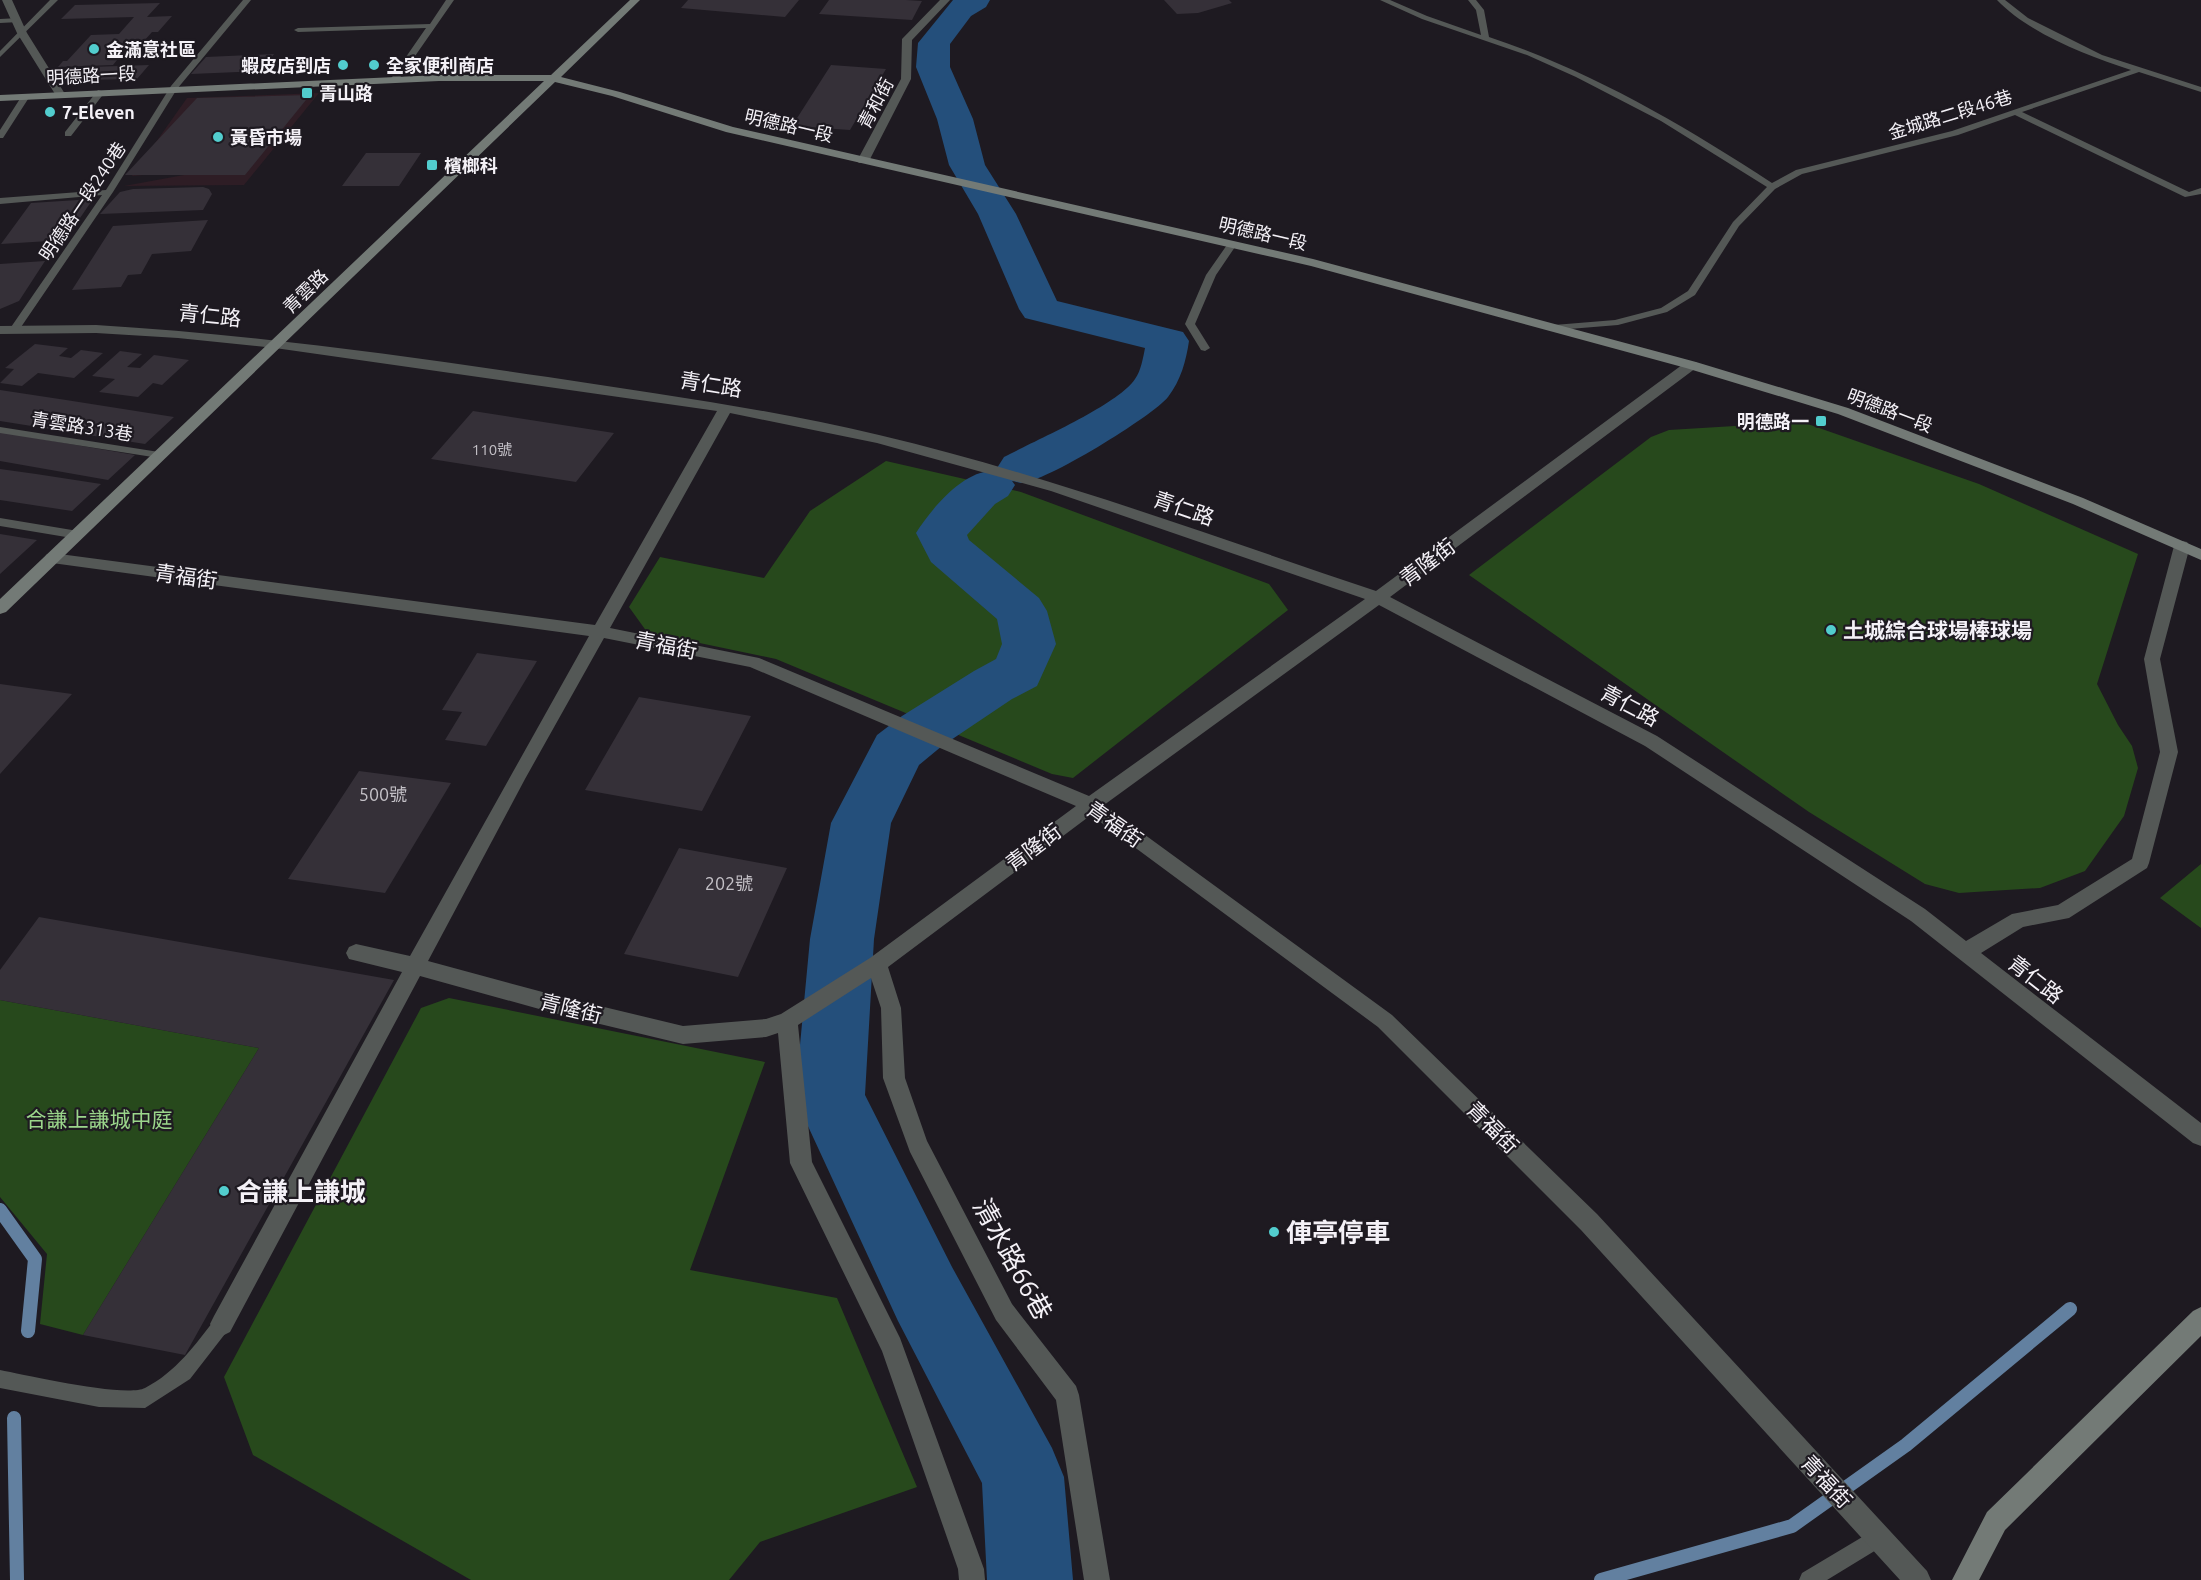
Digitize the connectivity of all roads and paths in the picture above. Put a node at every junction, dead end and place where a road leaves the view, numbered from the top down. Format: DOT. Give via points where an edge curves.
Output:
graph roads {
  1 [pos="7,0"];
  2 [pos="54,0"];
  3 [pos="247,0"];
  4 [pos="450,0"];
  5 [pos="635,0"];
  6 [pos="945,0"];
  7 [pos="1384,0"];
  8 [pos="1472,0"];
  9 [pos="2001,0"];
  10 [pos="16,20"];
  11 [pos="0,21"];
  12 [pos="432,26"];
  13 [pos="298,30"];
  14 [pos="22,33"];
  15 [pos="1485,38"];
  16 [pos="2,52"];
  17 [pos="2138,70"];
  18 [pos="552,78"];
  19 [pos="393,80"];
  20 [pos="174,88"];
  21 [pos="2201,90"];
  22 [pos="101,92"];
  23 [pos="60,94"];
  24 [pos="26,96"];
  25 [pos="0,98"];
  26 [pos="2015,112"];
  27 [pos="68,134"];
  28 [pos="0,136"];
  29 [pos="862,161"];
  30 [pos="1772,187"];
  31 [pos="2201,191"];
  32 [pos="109,192"];
  33 [pos="0,201"];
  34 [pos="1232,244"];
  35 [pos="1557,327"];
  36 [pos="7,330"];
  37 [pos="275,344"];
  38 [pos="1205,348"];
  39 [pos="1691,365"];
  40 [pos="726,408"];
  41 [pos="0,430"];
  42 [pos="159,455"];
  43 [pos="0,522"];
  44 [pos="78,535"];
  45 [pos="2182,546"];
  46 [pos="2201,555"];
  47 [pos="52,558"];
  48 [pos="1378,598"];
  49 [pos="0,608"];
  50 [pos="598,631"];
  51 [pos="1091,805"];
  52 [pos="1965,952"];
  53 [pos="356,953"];
  54 [pos="875,965"];
  55 [pos="416,966"];
  56 [pos="788,1020"];
  57 [pos="2201,1136"];
  58 [pos="2201,1319"];
  59 [pos="222,1324"];
  60 [pos="5,1380"];
  61 [pos="1879,1537"];
  62 [pos="972,1580"];
  63 [pos="1097,1580"];
  64 [pos="1809,1580"];
  65 [pos="1918,1580"];
  66 [pos="1965,1580"];
  1 -- 10 [label="street"];
  2 -- 14 [label="lane"];
  3 -- 20 [label="lane, 明德路一段240巷"];
  4 -- 12 [label="lane"];
  5 -- 18 [label="street, 青雲路"];
  6 -- 29 [label="street, 青和街" via="907,39 906,79"];
  7 -- 15 [label="lane" via="1447,27"];
  8 -- 15 [label="lane" via="1480,10"];
  9 -- 17 [label="lane" via="2025,20 2068,43"];
  10 -- 11 [label="lane"];
  10 -- 14 [label="street"];
  12 -- 13 [label="lane"];
  12 -- 19 [label="lane"];
  14 -- 16 [label="lane"];
  14 -- 23 [label="street"];
  15 -- 30 [label="lane" via="1552,63 1673,124"];
  17 -- 21 [label="lane"];
  17 -- 26 [label="lane, 金城路二段46巷"];
  18 -- 19 [label="street, 明德路一段"];
  18 -- 29 [label="street, 明德路一段" via="730,130"];
  18 -- 37 [label="street, 青雲路"];
  19 -- 20 [label="street, 明德路一段"];
  20 -- 22 [label="street, 明德路一段"];
  20 -- 32 [label="lane, 明德路一段240巷"];
  22 -- 23 [label="street, 明德路一段"];
  22 -- 27 [label="lane"];
  23 -- 24 [label="street, 明德路一段"];
  24 -- 25 [label="street, 明德路一段"];
  24 -- 28 [label="lane"];
  26 -- 30 [label="lane, 金城路二段46巷" via="1955,133 1799,172"];
  26 -- 31 [label="lane" via="2188,195"];
  29 -- 34 [label="street, 明德路一段"];
  30 -- 35 [label="lane, 明德路一段" via="1736,224 1692,293 1664,309 1615,323"];
  32 -- 33 [label="lane"];
  32 -- 36 [label="lane, 明德路一段240巷"];
  34 -- 35 [label="street, 明德路一段"];
  34 -- 38 [label="lane" via="1211,275 1190,324"];
  35 -- 39 [label="street, 明德路一段"];
  36 -- 37 [label="street, 青仁路" via="120,330"];
  37 -- 40 [label="street, 青仁路"];
  37 -- 42 [label="street, 青雲路"];
  39 -- 45 [label="street, 明德路一段" via="1843,411 2078,501"];
  39 -- 48 [label="street, 青隆街"];
  40 -- 48 [label="street, 青仁路" via="878,439 1056,488"];
  40 -- 50 [label="street"];
  41 -- 42 [label="lane, 青雲路313巷"];
  42 -- 44 [label="street, 青雲路"];
  43 -- 44 [label="lane"];
  44 -- 47 [label="street, 青雲路"];
  45 -- 46 [label="street, 明德路一段"];
  45 -- 52 [label="street" via="2152,659 2169,752 2140,863 2062,912 2019,920"];
  47 -- 49 [label="street, 青雲路"];
  47 -- 50 [label="street, 青福街"];
  48 -- 51 [label="street, 青隆街"];
  48 -- 52 [label="street, 青仁路" via="1651,741 1918,915"];
  50 -- 51 [label="street, 青福街" via="753,662"];
  50 -- 55 [label="street"];
  51 -- 54 [label="street, 青隆街"];
  51 -- 61 [label="street, 青福街" via="1385,1021 1590,1222"];
  52 -- 57 [label="street, 青仁路"];
  53 -- 55 [label="street, 青隆街"];
  54 -- 56 [label="street, 青隆街"];
  54 -- 63 [label="street, 清水路66巷" via="891,1008 894,1078 918,1145 1004,1312 1066,1395"];
  55 -- 56 [label="street, 青隆街" via="683,1035 766,1028"];
  55 -- 59 [label="street"];
  56 -- 62 [label="street" via="801,1163 892,1346"];
  58 -- 66 [label="street" via="1996,1521"];
  59 -- 60 [label="lane" via="184,1373 145,1399 99,1398"];
  61 -- 64 [label="lane"];
  61 -- 65 [label="street, 青福街"];
}
